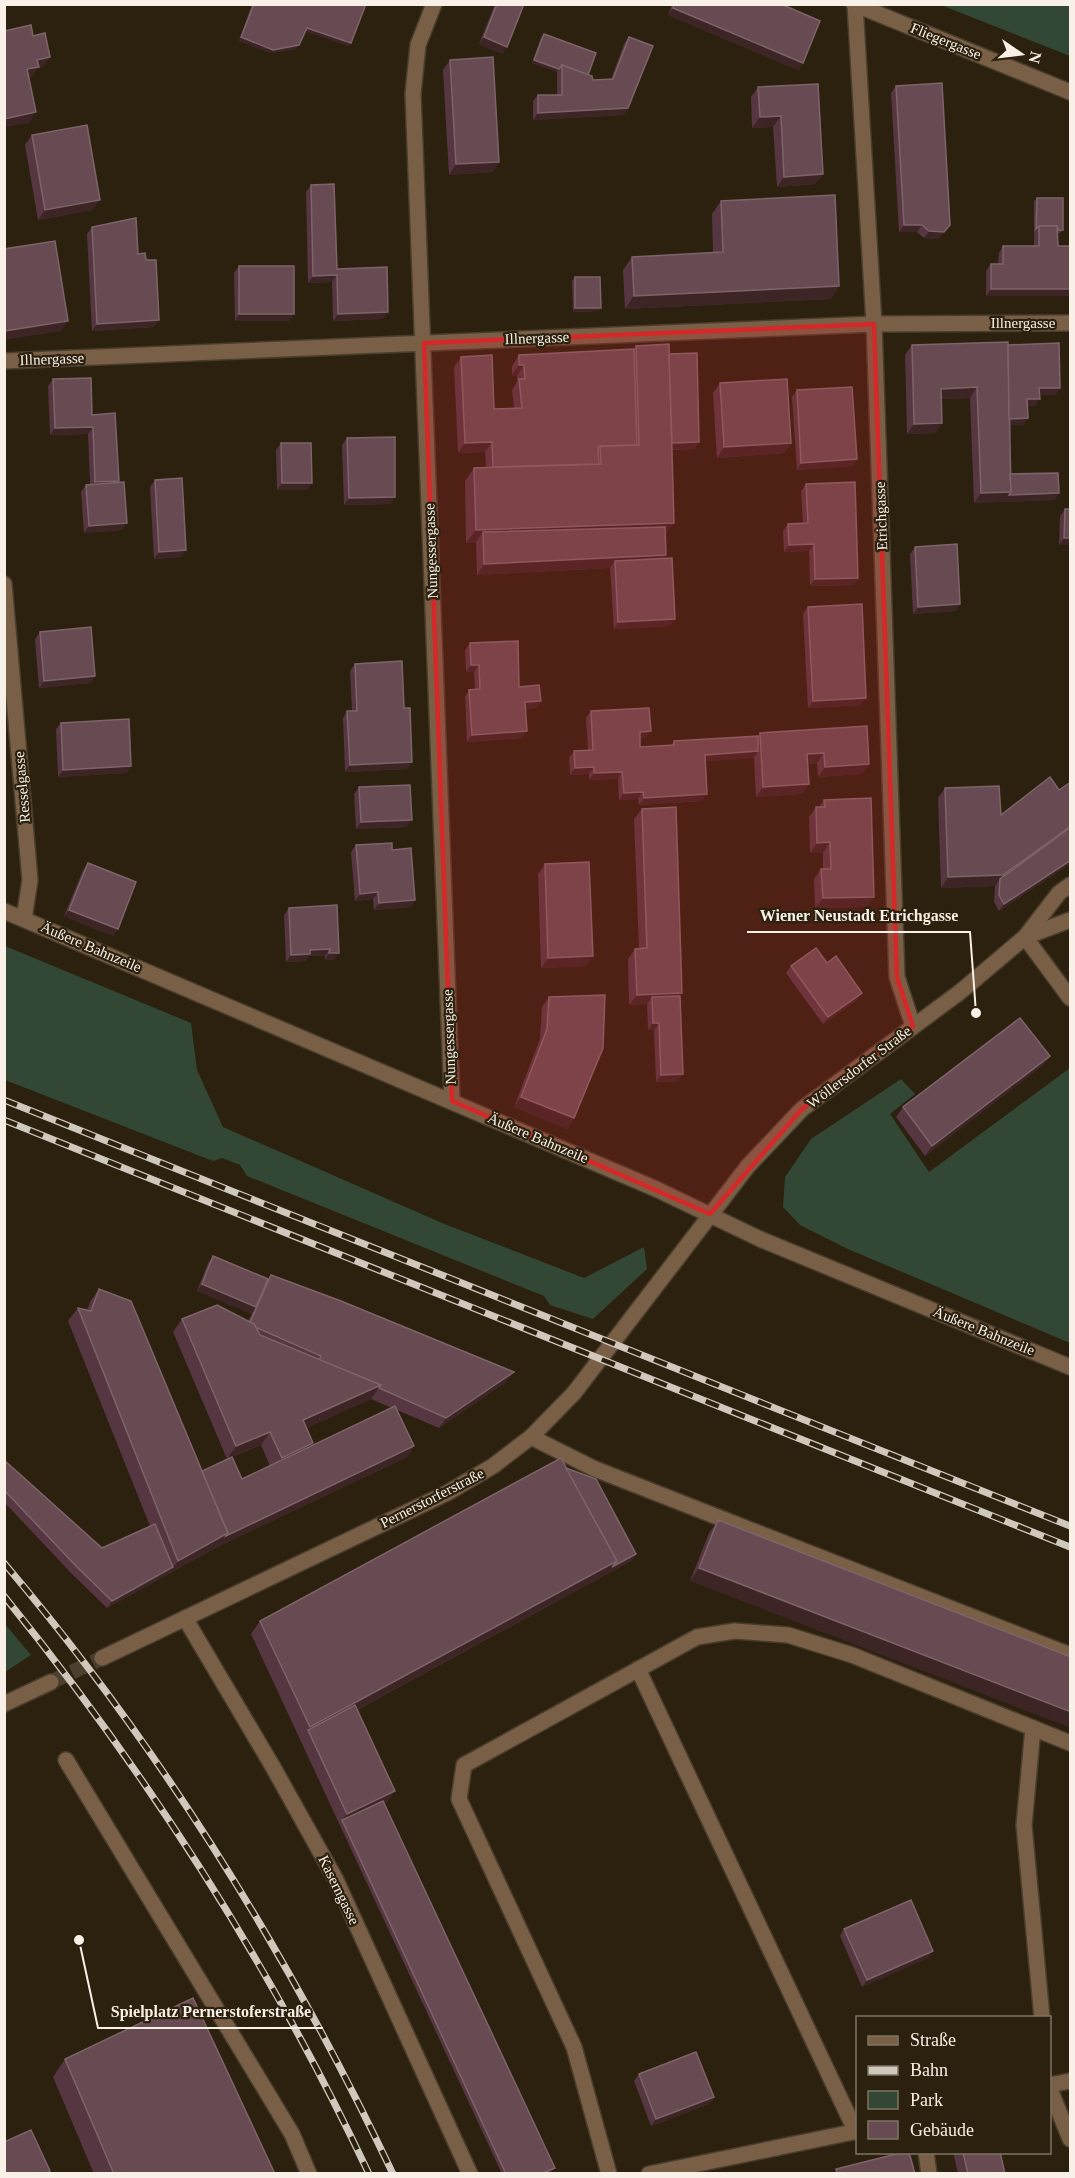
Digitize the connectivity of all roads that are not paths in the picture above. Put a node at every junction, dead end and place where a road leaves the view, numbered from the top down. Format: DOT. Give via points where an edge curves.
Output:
graph roads {
  1 [pos="434,4"];
  2 [pos="855,5"];
  3 [pos="1071,92"];
  4 [pos="1071,323"];
  5 [pos="874,324"];
  6 [pos="424,343"];
  7 [pos="4,361"];
  8 [pos="4,584"];
  9 [pos="1071,885"];
  10 [pos="4,911"];
  11 [pos="24,919"];
  12 [pos="1071,920"];
  13 [pos="1025,937"];
  14 [pos="1071,998"];
  15 [pos="913,1026"];
  16 [pos="452,1101"];
  17 [pos="710,1214"];
  18 [pos="1071,1367"];
  19 [pos="531,1437"];
  20 [pos="185,1618"];
  21 [pos="1071,1655"];
  22 [pos="102,1658"];
  23 [pos="638,1670"];
  24 [pos="51,1682"];
  25 [pos="4,1704"];
  26 [pos="1033,1728"];
  27 [pos="1071,1743"];
  28 [pos="66,1760"];
  29 [pos="1042,2016"];
  30 [pos="1071,2080"];
  31 [pos="1051,2087"];
  32 [pos="1051,2089"];
  33 [pos="856,2130"];
  34 [pos="856,2132"];
  35 [pos="1071,2139"];
  36 [pos="926,2154"];
  37 [pos="654,2173"];
  38 [pos="309,2174"];
  39 [pos="470,2174"];
  40 [pos="609,2174"];
  41 [pos="929,2174"];
  1 -- 6 [label="street, Nungessergasse" via="418,45 413,94"];
  2 -- 3 [label="street, Fliegergasse"];
  2 -- 5 [label="street, Etrichgasse"];
  4 -- 5 [label="street, Illnergasse"];
  5 -- 6 [label="street, Illnergasse"];
  5 -- 15 [label="street, Etrichgasse" via="897,977"];
  6 -- 7 [label="street, Illnergasse"];
  6 -- 16 [label="street, Nungessergasse"];
  8 -- 11 [label="street, Resselgasse" via="30,880"];
  9 -- 13 [label="street, Wöllersdorfer Straße" via="1059,893"];
  10 -- 11 [label="street, Äußere Bahnzeile"];
  11 -- 16 [label="street, Äußere Bahnzeile"];
  12 -- 13 [label="street, Wöllersdorfer Straße"];
  13 -- 14 [label="street"];
  13 -- 15 [label="street, Wöllersdorfer Straße"];
  15 -- 17 [label="street, Wöllersdorfer Straße" via="802,1109 748,1166"];
  16 -- 17 [label="street, Äußere Bahnzeile"];
  17 -- 18 [label="street, Äußere Bahnzeile" via="759,1239"];
  17 -- 19 [label="street, Pernerstorferstraße" via="574,1393"];
  19 -- 20 [label="street, Pernerstorferstraße" via="493,1466 447,1493"];
  19 -- 21 [label="street" via="594,1469"];
  20 -- 22 [label="street, Pernerstorferstraße"];
  20 -- 39 [label="street, Kaserngasse" via="336,1880"];
  23 -- 26 [label="street" via="697,1637 735,1631 788,1635 852,1655"];
  23 -- 33 [label="street"];
  23 -- 40 [label="street" via="464,1765 459,1799 574,2047"];
  24 -- 25 [label="street"];
  26 -- 27 [label="street"];
  26 -- 29 [label="street" via="1024,1825"];
  28 -- 38 [label="street" via="292,2133"];
  30 -- 31 [label="street"];
  32 -- 35 [label="street"];
  34 -- 37 [label="street"];
  36 -- 41 [label="street"];
}
